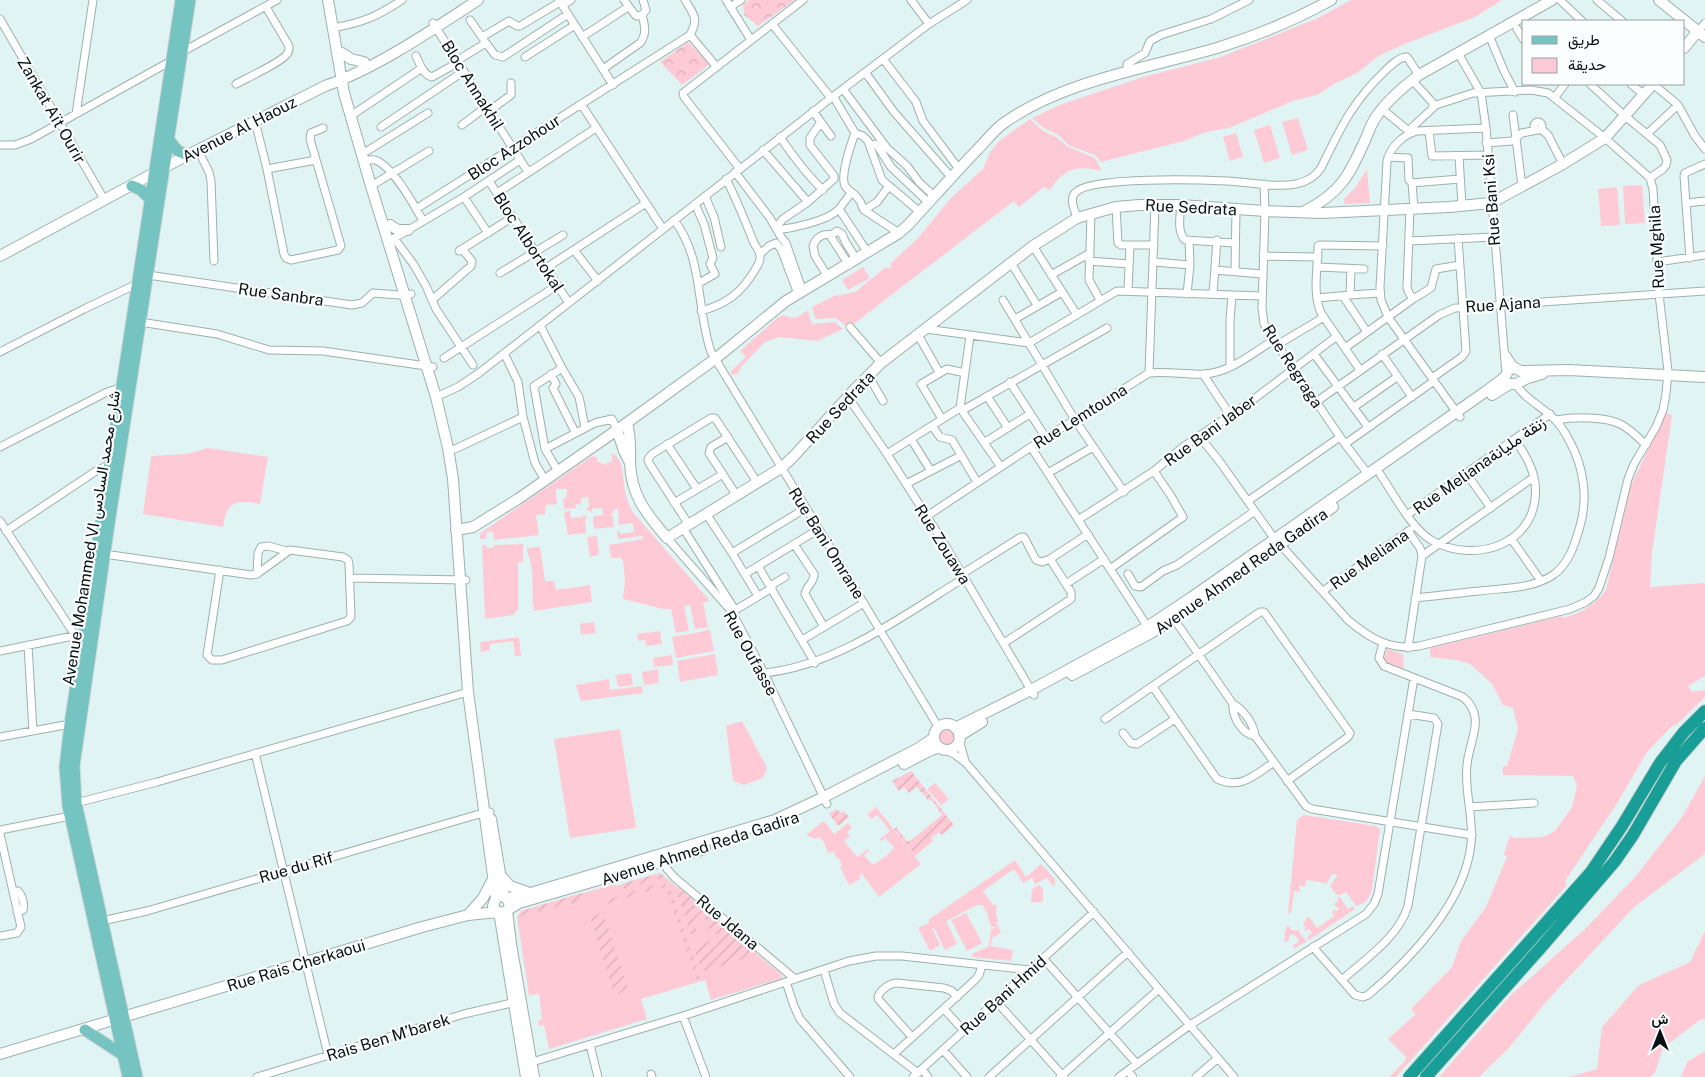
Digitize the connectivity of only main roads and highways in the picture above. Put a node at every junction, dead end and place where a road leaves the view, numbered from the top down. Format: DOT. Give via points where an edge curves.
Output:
graph roads {
  1 [pos="180,0"];
  2 [pos="190,0"];
  3 [pos="330,0"];
  4 [pos="468,0"];
  5 [pos="478,0"];
  6 [pos="1331,0"];
  7 [pos="1552,0"];
  8 [pos="1664,2"];
  9 [pos="434,25"];
  10 [pos="335,28"];
  11 [pos="1702,34"];
  12 [pos="1685,47"];
  13 [pos="342,53"];
  14 [pos="364,62"];
  15 [pos="343,76"];
  16 [pos="1652,85"];
  17 [pos="169,140"];
  18 [pos="193,153"];
  19 [pos="366,157"];
  20 [pos="159,171"];
  21 [pos="374,184"];
  22 [pos="132,186"];
  23 [pos="150,199"];
  24 [pos="1302,212"];
  25 [pos="390,226"];
  26 [pos="408,230"];
  27 [pos="391,240"];
  28 [pos="0,256"];
  29 [pos="1668,377"];
  30 [pos="1705,377"];
  31 [pos="1705,381"];
  32 [pos="439,396"];
  33 [pos="1458,414"];
  34 [pos="627,423"];
  35 [pos="617,430"];
  36 [pos="602,440"];
  37 [pos="624,452"];
  38 [pos="630,464"];
  39 [pos="459,530"];
  40 [pos="667,538"];
  41 [pos="1278,541"];
  42 [pos="462,580"];
  43 [pos="1149,630"];
  44 [pos="1705,712"];
  45 [pos="1705,728"];
  46 [pos="958,735"];
  47 [pos="934,738"];
  48 [pos="942,749"];
  49 [pos="826,800"];
  50 [pos="487,813"];
  51 [pos="662,858"];
  52 [pos="497,876"];
  53 [pos="530,893"];
  54 [pos="524,902"];
  55 [pos="502,904"];
  56 [pos="468,915"];
  57 [pos="506,933"];
  58 [pos="120,1019"];
  59 [pos="85,1030"];
  60 [pos="0,1054"];
  61 [pos="123,1055"];
  62 [pos="527,1064"];
  63 [pos="128,1077"];
  64 [pos="137,1077"];
  65 [pos="526,1077"];
  66 [pos="534,1077"];
  67 [pos="1410,1077"];
  68 [pos="1426,1077"];
  1 -- 20 [label="main road, Avenue Mohammed VI شارع محمد السادس"];
  2 -- 17 [label="main road, Avenue Mohammed VI شارع محمد السادس"];
  3 -- 10 [label="main road"];
  4 -- 9 [label="main road, Avenue Al Haouz"];
  5 -- 9 [label="main road, Avenue Al Haouz"];
  6 -- 34 [label="main road" via="1236,42 1061,92 1024,110 1001,124 899,233 786,302"];
  7 -- 24 [label="main road" via="1415,77 1382,109 1340,186 1328,198"];
  8 -- 11 [label="main road"];
  9 -- 14 [label="main road, Avenue Al Haouz"];
  9 -- 15 [label="main road, Avenue Al Haouz"];
  10 -- 13 [label="main road"];
  10 -- 15 [label="main road"];
  11 -- 12 [label="main road"];
  13 -- 14 [label="main road"];
  13 -- 15 [label="main road"];
  14 -- 15 [label="main road, Avenue Al Haouz"];
  15 -- 18 [label="main road, Avenue Al Haouz"];
  15 -- 19 [label="main road"];
  15 -- 19 [label="main road"];
  16 -- 24 [label="main road, Rue Sedrata" via="1605,138 1491,203"];
  17 -- 18 [label="main road" via="176,149"];
  17 -- 20 [label="main road, Avenue Mohammed VI شارع محمد السادس"];
  18 -- 20 [label="main road, Avenue Al Haouz"];
  19 -- 21 [label="main road"];
  20 -- 22 [label="main road, Avenue Al Haouz"];
  20 -- 23 [label="main road, Avenue Mohammed VI شارع محمد السادس"];
  20 -- 58 [label="main road, Avenue Mohammed VI شارع محمد السادس" via="148,275 104,554 74,775 76,803"];
  21 -- 25 [label="main road"];
  21 -- 27 [label="main road"];
  22 -- 23 [label="main road"];
  22 -- 28 [label="main road, Avenue Al Haouz"];
  23 -- 58 [label="main road, Avenue Mohammed VI شارع محمد السادس" via="79,635 65,777 70,816"];
  24 -- 40 [label="main road, Rue Sedrata" via="1155,205 1116,207 1077,218 1033,246 882,363 781,468"];
  25 -- 26 [label="main road"];
  25 -- 27 [label="main road"];
  27 -- 32 [label="main road"];
  29 -- 30 [label="main road, Avenue Ahmed Reda Gadira"];
  29 -- 31 [label="main road, Avenue Ahmed Reda Gadira"];
  29 -- 33 [label="main road, Avenue Ahmed Reda Gadira" via="1552,373 1514,379"];
  32 -- 39 [label="main road"];
  32 -- 39 [label="main road" via="455,449"];
  33 -- 41 [label="main road, Avenue Ahmed Reda Gadira" via="1368,474"];
  33 -- 41 [label="main road, Avenue Ahmed Reda Gadira" via="1380,474"];
  34 -- 35 [label="main road"];
  34 -- 38 [label="main road, Rue Oufasse"];
  35 -- 36 [label="main road"];
  35 -- 37 [label="main road, Rue Oufasse"];
  36 -- 37 [label="main road" via="614,443"];
  36 -- 39 [label="main road" via="473,528"];
  37 -- 38 [label="main road, Rue Oufasse"];
  38 -- 40 [label="main road, Rue Oufasse" via="636,497"];
  39 -- 42 [label="main road"];
  41 -- 43 [label="main road, Avenue Ahmed Reda Gadira" via="1192,597"];
  41 -- 43 [label="main road, Avenue Ahmed Reda Gadira" via="1174,619"];
  42 -- 50 [label="main road"];
  42 -- 50 [label="main road" via="468,692"];
  43 -- 46 [label="main road, Avenue Ahmed Reda Gadira"];
  44 -- 67 [label="highway" via="1684,732 1660,763 1591,872"];
  45 -- 68 [label="highway" via="1676,761 1610,868"];
  46 -- 47 [label="main road" via="948,725 939,728"];
  46 -- 48 [label="main road" via="954,748"];
  47 -- 48 [label="main road"];
  47 -- 49 [label="main road, Avenue Ahmed Reda Gadira"];
  48 -- 49 [label="main road, Avenue Ahmed Reda Gadira" via="931,750"];
  49 -- 51 [label="main road, Avenue Ahmed Reda Gadira" via="797,818"];
  50 -- 52 [label="main road"];
  51 -- 53 [label="main road, Avenue Ahmed Reda Gadira"];
  51 -- 54 [label="main road, Avenue Ahmed Reda Gadira"];
  52 -- 53 [label="main road" via="510,886"];
  52 -- 55 [label="main road"];
  52 -- 56 [label="main road"];
  53 -- 55 [label="main road, Avenue Ahmed Reda Gadira"];
  54 -- 55 [label="main road, Avenue Ahmed Reda Gadira"];
  54 -- 57 [label="main road"];
  55 -- 56 [label="main road, Rue Rais Cherkaoui"];
  55 -- 57 [label="main road"];
  56 -- 57 [label="main road" via="489,920"];
  56 -- 58 [label="main road, Rue Rais Cherkaoui"];
  57 -- 62 [label="main road"];
  58 -- 59 [label="main road, Rue Rais Cherkaoui"];
  58 -- 61 [label="main road, Avenue Mohammed VI شارع محمد السادس"];
  58 -- 64 [label="main road, Avenue Mohammed VI شارع محمد السادس"];
  59 -- 60 [label="main road, Rue Rais Cherkaoui"];
  59 -- 61 [label="main road"];
  61 -- 63 [label="main road, Avenue Mohammed VI شارع محمد السادس"];
  62 -- 65 [label="main road"];
  62 -- 66 [label="main road"];
}
